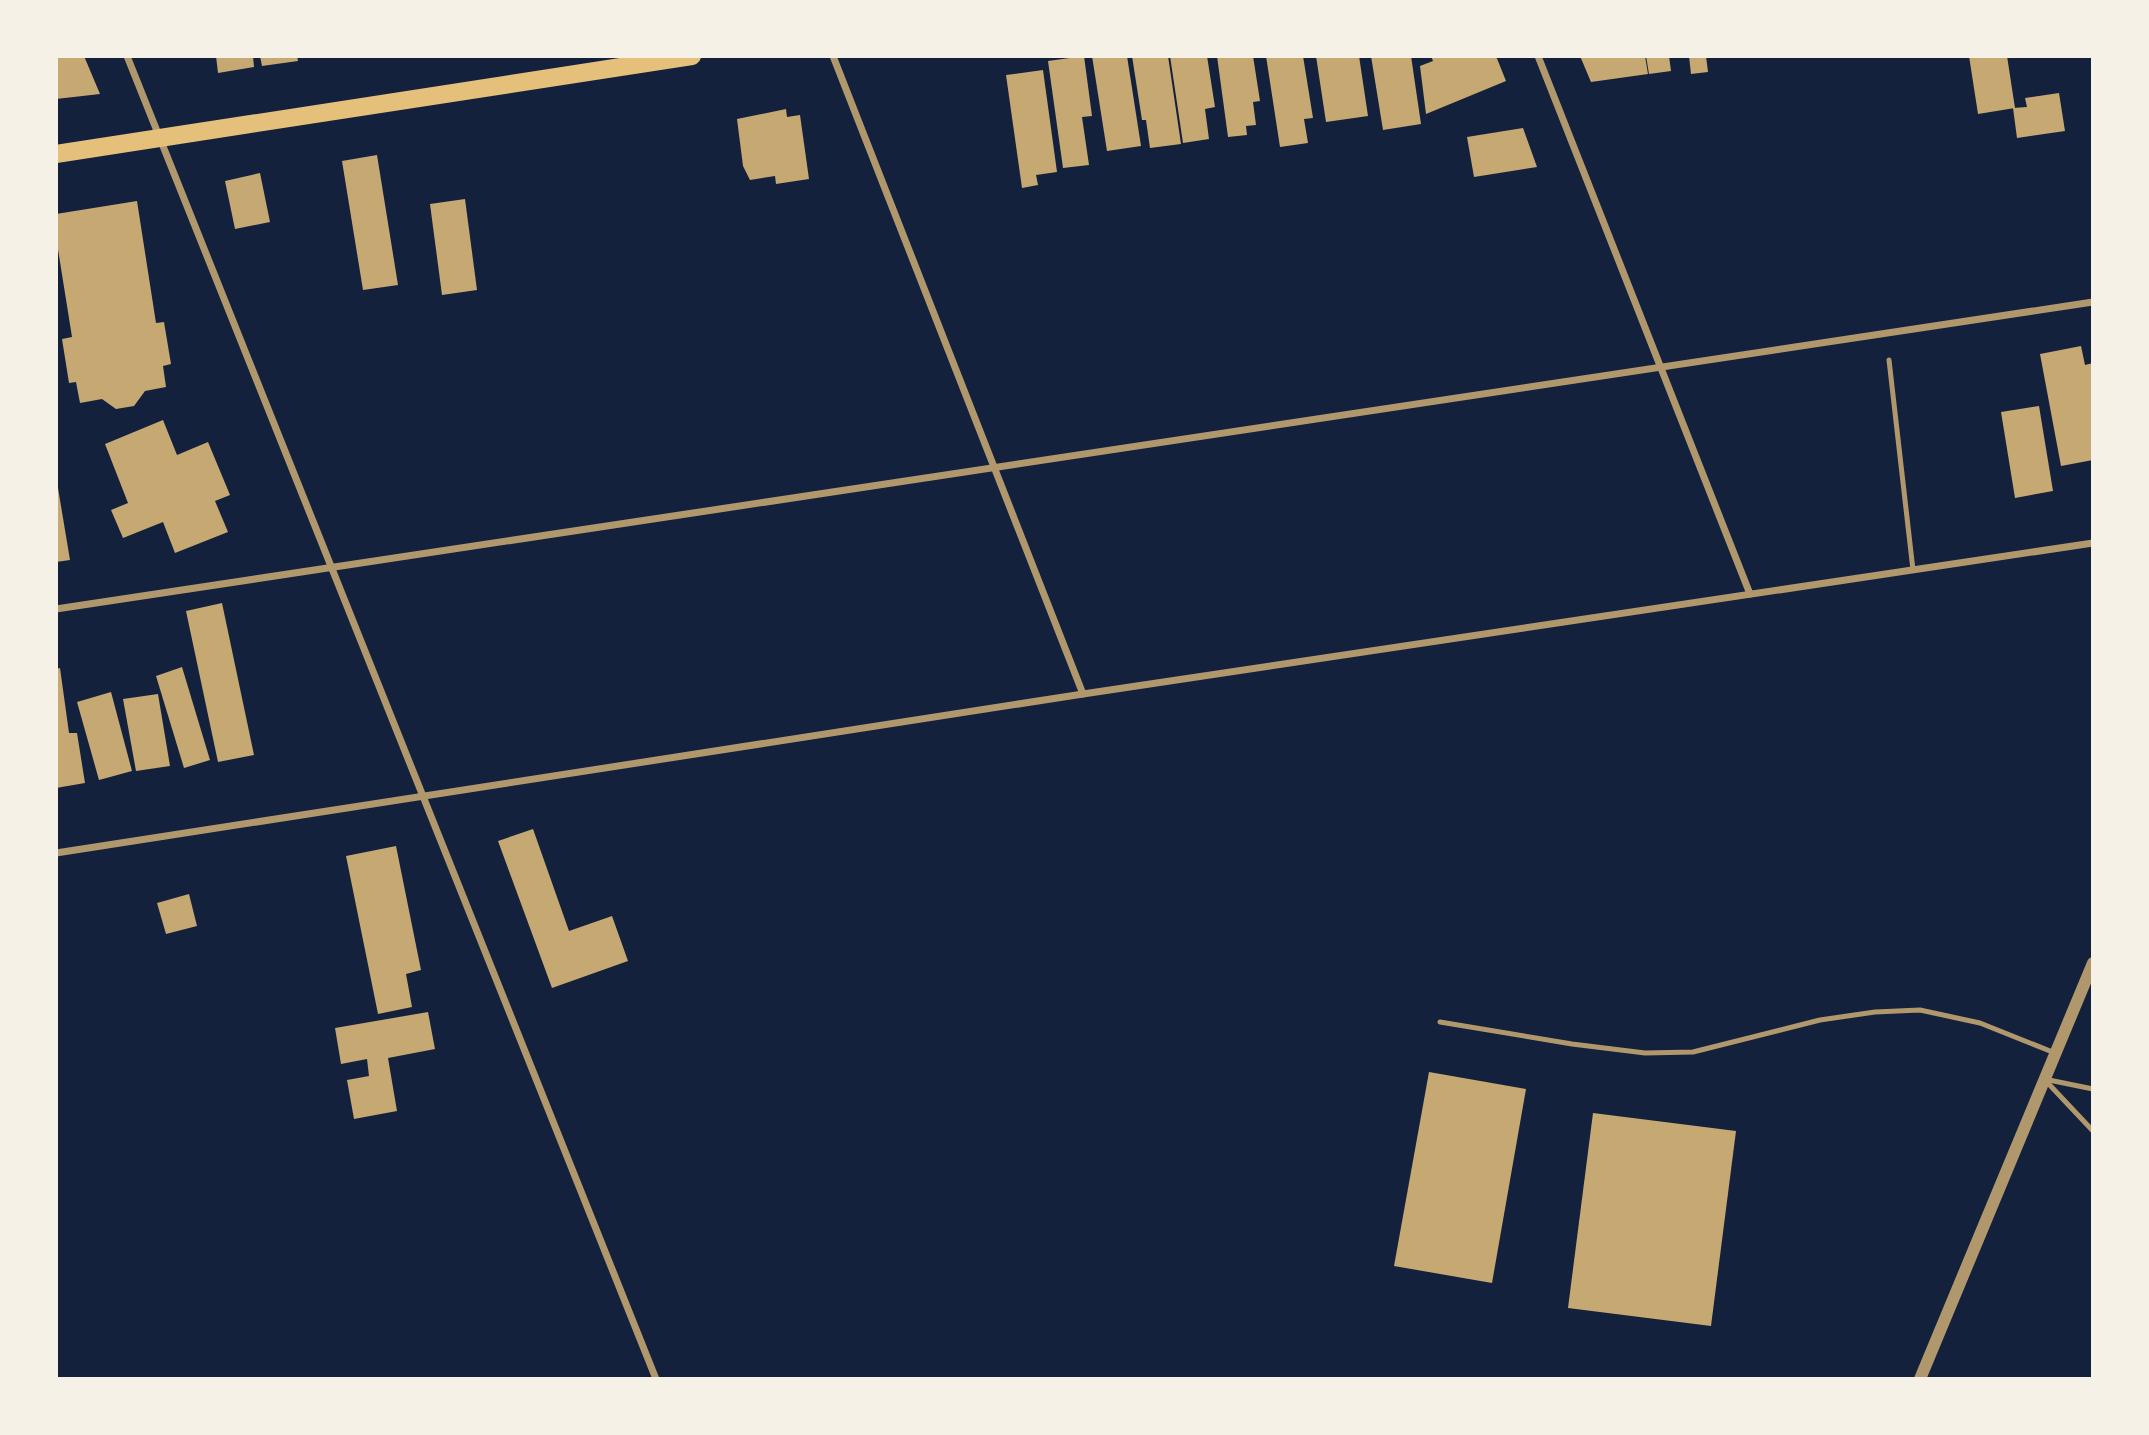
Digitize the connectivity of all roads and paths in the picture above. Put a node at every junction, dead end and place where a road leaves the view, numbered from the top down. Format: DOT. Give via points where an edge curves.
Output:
graph roads {
  1 [pos="127,56"];
  2 [pos="692,56"];
  3 [pos="833,56"];
  4 [pos="1538,56"];
  5 [pos="160,138"];
  6 [pos="56,154"];
  7 [pos="2093,302"];
  8 [pos="1889,360"];
  9 [pos="1661,369"];
  10 [pos="994,468"];
  11 [pos="2093,543"];
  12 [pos="331,568"];
  13 [pos="1913,570"];
  14 [pos="1751,594"];
  15 [pos="56,610"];
  16 [pos="1083,694"];
  17 [pos="422,796"];
  18 [pos="56,853"];
  19 [pos="2093,962"];
  20 [pos="1440,1022"];
  21 [pos="2055,1053"];
  22 [pos="2044,1079"];
  23 [pos="2093,1089"];
  24 [pos="2093,1131"];
  25 [pos="656,1379"];
  26 [pos="1920,1379"];
  1 -- 5 [label="street"];
  2 -- 5 [label="main road"];
  3 -- 10 [label="street"];
  4 -- 9 [label="street"];
  5 -- 6 [label="main road"];
  5 -- 12 [label="street"];
  7 -- 9 [label="street"];
  8 -- 13 [label="lane"];
  9 -- 10 [label="street"];
  9 -- 14 [label="street"];
  10 -- 12 [label="street"];
  10 -- 16 [label="street"];
  11 -- 13 [label="street"];
  12 -- 15 [label="street"];
  12 -- 17 [label="street"];
  13 -- 14 [label="street"];
  14 -- 16 [label="street"];
  16 -- 17 [label="street"];
  17 -- 18 [label="street"];
  17 -- 25 [label="street"];
  19 -- 21 [label="street"];
  20 -- 21 [label="lane" via="1645,1053 1693,1052 1820,1020 1920,1010 1980,1023"];
  21 -- 22 [label="street"];
  22 -- 23 [label="lane"];
  22 -- 24 [label="lane"];
  22 -- 26 [label="street"];
}
